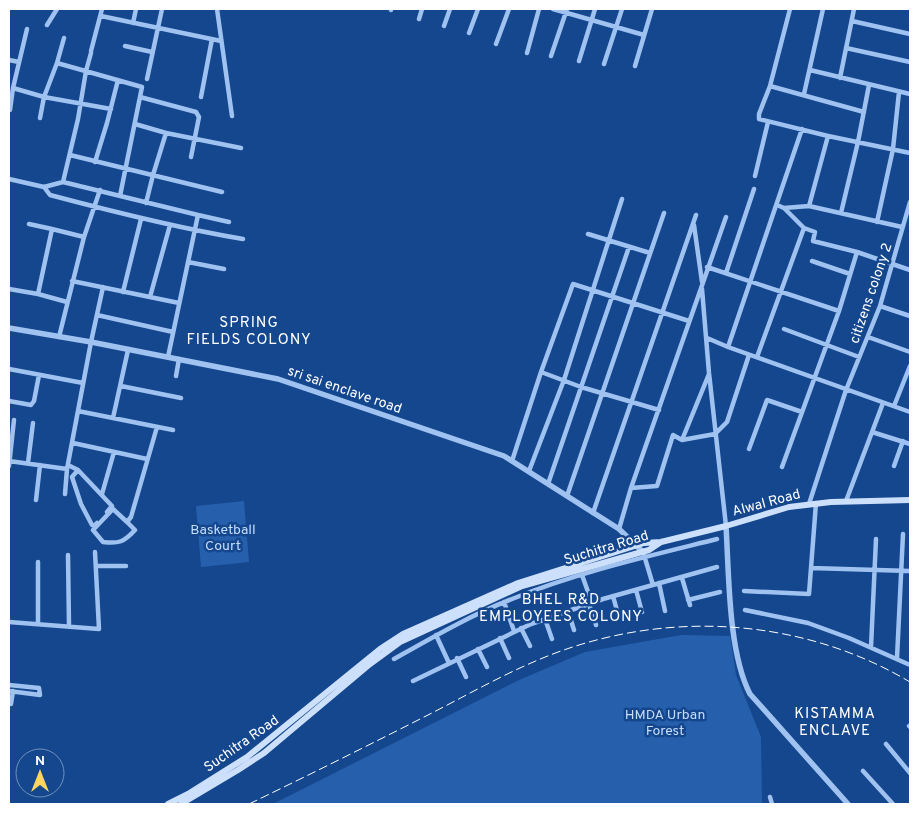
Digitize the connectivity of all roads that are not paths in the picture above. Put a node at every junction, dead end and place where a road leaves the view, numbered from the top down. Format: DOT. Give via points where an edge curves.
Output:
graph roads {
  1 [pos="57,9"];
  2 [pos="102,9"];
  3 [pos="136,9"];
  4 [pos="162,9"];
  5 [pos="217,9"];
  6 [pos="422,9"];
  7 [pos="450,9"];
  8 [pos="478,9"];
  9 [pos="509,9"];
  10 [pos="539,9"];
  11 [pos="553,9"];
  12 [pos="595,9"];
  13 [pos="622,9"];
  14 [pos="652,9"];
  15 [pos="790,9"];
  16 [pos="823,9"];
  17 [pos="854,9"];
  18 [pos="566,11"];
  19 [pos="101,16"];
  20 [pos="419,19"];
  21 [pos="590,20"];
  22 [pos="852,20"];
  23 [pos="133,23"];
  24 [pos="48,25"];
  25 [pos="444,26"];
  26 [pos="616,27"];
  27 [pos="158,28"];
  28 [pos="27,29"];
  29 [pos="469,33"];
  30 [pos="910,34"];
  31 [pos="644,35"];
  32 [pos="64,38"];
  33 [pos="212,40"];
  34 [pos="221,41"];
  35 [pos="496,44"];
  36 [pos="125,46"];
  37 [pos="846,48"];
  38 [pos="152,52"];
  39 [pos="527,53"];
  40 [pos="550,56"];
  41 [pos="9,60"];
  42 [pos="579,61"];
  43 [pos="910,61"];
  44 [pos="19,62"];
  45 [pos="57,62"];
  46 [pos="604,64"];
  47 [pos="634,66"];
  48 [pos="810,70"];
  49 [pos="86,71"];
  50 [pos="840,78"];
  51 [pos="146,79"];
  52 [pos="118,80"];
  53 [pos="869,85"];
  54 [pos="770,86"];
  55 [pos="13,88"];
  56 [pos="899,92"];
  57 [pos="804,94"];
  58 [pos="910,94"];
  59 [pos="44,97"];
  60 [pos="140,97"];
  61 [pos="201,97"];
  62 [pos="82,104"];
  63 [pos="111,109"];
  64 [pos="10,110"];
  65 [pos="864,112"];
  66 [pos="232,116"];
  67 [pos="40,118"];
  68 [pos="768,122"];
  69 [pos="135,124"];
  70 [pos="802,129"];
  71 [pos="166,133"];
  72 [pos="828,136"];
  73 [pos="195,139"];
  74 [pos="858,142"];
  75 [pos="241,148"];
  76 [pos="893,149"];
  77 [pos="910,153"];
  78 [pos="70,155"];
  79 [pos="191,157"];
  80 [pos="95,162"];
  81 [pos="126,168"];
  82 [pos="152,175"];
  83 [pos="755,176"];
  84 [pos="9,179"];
  85 [pos="63,182"];
  86 [pos="44,187"];
  87 [pos="754,189"];
  88 [pos="100,190"];
  89 [pos="222,192"];
  90 [pos="120,196"];
  91 [pos="622,199"];
  92 [pos="910,202"];
  93 [pos="146,203"];
  94 [pos="776,204"];
  95 [pos="809,206"];
  96 [pos="94,207"];
  97 [pos="784,208"];
  98 [pos="664,213"];
  99 [pos="841,213"];
  100 [pos="198,215"];
  101 [pos="696,215"];
  102 [pos="726,217"];
  103 [pos="141,219"];
  104 [pos="229,222"];
  105 [pos="877,222"];
  106 [pos="28,224"];
  107 [pos="694,224"];
  108 [pos="170,225"];
  109 [pos="902,227"];
  110 [pos="804,228"];
  111 [pos="52,229"];
  112 [pos="196,231"];
  113 [pos="588,234"];
  114 [pos="84,236"];
  115 [pos="243,239"];
  116 [pos="609,242"];
  117 [pos="629,247"];
  118 [pos="857,252"];
  119 [pos="650,253"];
  120 [pos="812,261"];
  121 [pos="188,262"];
  122 [pos="893,264"];
  123 [pos="708,267"];
  124 [pos="224,269"];
  125 [pos="910,270"];
  126 [pos="726,273"];
  127 [pos="850,274"];
  128 [pos="72,281"];
  129 [pos="750,281"];
  130 [pos="702,285"];
  131 [pos="103,287"];
  132 [pos="9,289"];
  133 [pos="594,290"];
  134 [pos="123,292"];
  135 [pos="781,292"];
  136 [pos="38,294"];
  137 [pos="613,296"];
  138 [pos="150,297"];
  139 [pos="66,302"];
  140 [pos="634,302"];
  141 [pos="179,303"];
  142 [pos="880,306"];
  143 [pos="839,311"];
  144 [pos="661,312"];
  145 [pos="97,315"];
  146 [pos="910,316"];
  147 [pos="689,321"];
  148 [pos="9,328"];
  149 [pos="784,328"];
  150 [pos="173,332"];
  151 [pos="59,338"];
  152 [pos="707,338"];
  153 [pos="868,338"];
  154 [pos="91,342"];
  155 [pos="827,344"];
  156 [pos="728,347"];
  157 [pos="128,350"];
  158 [pos="910,352"];
  159 [pos="749,355"];
  160 [pos="168,357"];
  161 [pos="757,357"];
  162 [pos="859,357"];
  163 [pos="179,360"];
  164 [pos="910,366"];
  165 [pos="9,369"];
  166 [pos="541,372"];
  167 [pos="709,373"];
  168 [pos="39,376"];
  169 [pos="176,376"];
  170 [pos="814,378"];
  171 [pos="564,380"];
  172 [pos="83,383"];
  173 [pos="121,386"];
  174 [pos="581,387"];
  175 [pos="846,390"];
  176 [pos="602,392"];
  177 [pos="182,398"];
  178 [pos="9,401"];
  179 [pos="631,402"];
  180 [pos="883,403"];
  181 [pos="894,406"];
  182 [pos="659,410"];
  183 [pos="78,411"];
  184 [pos="802,412"];
  185 [pos="910,412"];
  186 [pos="114,418"];
  187 [pos="14,420"];
  188 [pos="33,423"];
  189 [pos="157,427"];
  190 [pos="173,430"];
  191 [pos="872,432"];
  192 [pos="715,434"];
  193 [pos="682,440"];
  194 [pos="902,442"];
  195 [pos="73,443"];
  196 [pos="910,444"];
  197 [pos="749,449"];
  198 [pos="114,452"];
  199 [pos="146,459"];
  200 [pos="9,461"];
  201 [pos="512,461"];
  202 [pos="28,463"];
  203 [pos="40,465"];
  204 [pos="9,466"];
  205 [pos="894,466"];
  206 [pos="68,467"];
  207 [pos="782,467"];
  208 [pos="78,470"];
  209 [pos="529,472"];
  210 [pos="548,484"];
  211 [pos="631,488"];
  212 [pos="65,494"];
  213 [pos="102,494"];
  214 [pos="567,496"];
  215 [pos="36,500"];
  216 [pos="910,500"];
  217 [pos="846,501"];
  218 [pos="812,503"];
  219 [pos="593,513"];
  220 [pos="127,522"];
  221 [pos="726,526"];
  222 [pos="619,529"];
  223 [pos="903,534"];
  224 [pos="717,539"];
  225 [pos="876,539"];
  226 [pos="661,542"];
  227 [pos="636,545"];
  228 [pos="95,552"];
  229 [pos="68,555"];
  230 [pos="644,555"];
  231 [pos="38,562"];
  232 [pos="96,566"];
  233 [pos="126,566"];
  234 [pos="717,567"];
  235 [pos="811,568"];
  236 [pos="875,570"];
  237 [pos="902,571"];
  238 [pos="910,571"];
  239 [pos="582,575"];
  240 [pos="682,578"];
  241 [pos="659,583"];
  242 [pos="653,585"];
  243 [pos="636,590"];
  244 [pos="744,591"];
  245 [pos="720,592"];
  246 [pos="613,596"];
  247 [pos="504,602"];
  248 [pos="590,604"];
  249 [pos="745,610"];
  250 [pos="568,611"];
  251 [pos="666,611"];
  252 [pos="642,612"];
  253 [pos="619,618"];
  254 [pos="545,619"];
  255 [pos="9,622"];
  256 [pos="38,623"];
  257 [pos="596,625"];
  258 [pos="69,626"];
  259 [pos="521,628"];
  260 [pos="574,630"];
  261 [pos="514,631"];
  262 [pos="436,635"];
  263 [pos="500,638"];
  264 [pos="552,639"];
  265 [pos="530,646"];
  266 [pos="871,648"];
  267 [pos="478,649"];
  268 [pos="458,658"];
  269 [pos="509,658"];
  270 [pos="898,658"];
  271 [pos="394,659"];
  272 [pos="369,662"];
  273 [pos="448,663"];
  274 [pos="910,665"];
  275 [pos="487,667"];
  276 [pos="466,677"];
  277 [pos="413,680"];
  278 [pos="11,685"];
  279 [pos="11,691"];
  280 [pos="11,704"];
  281 [pos="886,744"];
  282 [pos="863,771"];
  283 [pos="910,773"];
  284 [pos="770,797"];
  285 [pos="168,804"];
  286 [pos="181,804"];
  287 [pos="772,804"];
  288 [pos="848,804"];
  289 [pos="893,804"];
  1 -- 24 [label="street"];
  2 -- 19 [label="street"];
  3 -- 23 [label="street"];
  4 -- 27 [label="street"];
  5 -- 34 [label="street"];
  6 -- 20 [label="street"];
  7 -- 25 [label="street"];
  8 -- 29 [label="street"];
  9 -- 35 [label="street"];
  10 -- 39 [label="street"];
  11 -- 18 [label="street"];
  12 -- 21 [label="street"];
  13 -- 26 [label="street"];
  14 -- 31 [label="street"];
  15 -- 54 [label="street"];
  16 -- 48 [label="street"];
  17 -- 22 [label="street"];
  18 -- 21 [label="street"];
  18 -- 40 [label="street"];
  19 -- 23 [label="street"];
  19 -- 49 [label="street"];
  21 -- 26 [label="street"];
  21 -- 42 [label="street"];
  22 -- 30 [label="street"];
  22 -- 37 [label="street"];
  23 -- 27 [label="street"];
  26 -- 31 [label="street"];
  26 -- 46 [label="street"];
  27 -- 33 [label="street"];
  27 -- 38 [label="street"];
  28 -- 44 [label="street"];
  31 -- 47 [label="street"];
  32 -- 45 [label="street"];
  33 -- 34 [label="street"];
  33 -- 61 [label="street"];
  34 -- 66 [label="street"];
  36 -- 38 [label="street"];
  37 -- 43 [label="street"];
  37 -- 50 [label="street"];
  38 -- 51 [label="street"];
  41 -- 44 [label="street"];
  44 -- 55 [label="street"];
  45 -- 49 [label="street"];
  45 -- 59 [label="street"];
  48 -- 50 [label="street"];
  48 -- 57 [label="street"];
  49 -- 52 [label="street"];
  49 -- 62 [label="street"];
  50 -- 53 [label="street"];
  52 -- 60 [label="street" via="142,87"];
  52 -- 63 [label="street"];
  53 -- 56 [label="street"];
  53 -- 65 [label="street"];
  54 -- 57 [label="street"];
  54 -- 68 [label="street" via="759,114 759,119"];
  55 -- 59 [label="street"];
  55 -- 64 [label="street"];
  56 -- 58 [label="street"];
  56 -- 76 [label="street"];
  57 -- 65 [label="street"];
  59 -- 62 [label="street"];
  59 -- 67 [label="street"];
  60 -- 69 [label="street"];
  60 -- 73 [label="street" via="196,112 200,117"];
  62 -- 63 [label="street"];
  62 -- 78 [label="street"];
  63 -- 80 [label="street"];
  65 -- 74 [label="street"];
  68 -- 70 [label="street"];
  68 -- 83 [label="street"];
  69 -- 71 [label="street"];
  69 -- 81 [label="street"];
  70 -- 72 [label="street"];
  70 -- 94 [label="street"];
  71 -- 73 [label="street"];
  71 -- 82 [label="street"];
  72 -- 74 [label="street"];
  72 -- 95 [label="street"];
  73 -- 75 [label="street"];
  73 -- 79 [label="street"];
  74 -- 76 [label="street"];
  74 -- 99 [label="street"];
  76 -- 77 [label="street"];
  76 -- 105 [label="street"];
  78 -- 80 [label="street"];
  78 -- 85 [label="street"];
  80 -- 81 [label="street"];
  81 -- 82 [label="street"];
  81 -- 90 [label="street"];
  82 -- 89 [label="street"];
  82 -- 93 [label="street"];
  84 -- 86 [label="street"];
  85 -- 86 [label="street"];
  85 -- 88 [label="street"];
  86 -- 96 [label="street" via="50,195"];
  87 -- 126 [label="street"];
  88 -- 90 [label="street"];
  88 -- 96 [label="street"];
  90 -- 93 [label="street"];
  91 -- 116 [label="street"];
  92 -- 109 [label="street, citizens colony 2"];
  93 -- 100 [label="street"];
  94 -- 97 [label="street"];
  94 -- 129 [label="street"];
  95 -- 97 [label="street"];
  95 -- 99 [label="street"];
  96 -- 103 [label="street"];
  96 -- 114 [label="street"];
  97 -- 110 [label="street"];
  98 -- 119 [label="street"];
  99 -- 105 [label="street"];
  100 -- 104 [label="street"];
  100 -- 112 [label="street"];
  101 -- 107 [label="street"];
  102 -- 123 [label="street"];
  103 -- 108 [label="street"];
  103 -- 134 [label="street"];
  105 -- 109 [label="street"];
  106 -- 111 [label="street"];
  107 -- 130 [label="street"];
  107 -- 144 [label="street"];
  108 -- 112 [label="street"];
  108 -- 138 [label="street"];
  109 -- 122 [label="street, citizens colony 2"];
  110 -- 118 [label="street" via="815,232 813,241"];
  110 -- 135 [label="street"];
  111 -- 114 [label="street"];
  111 -- 136 [label="street"];
  112 -- 115 [label="street"];
  112 -- 121 [label="street"];
  113 -- 116 [label="street"];
  114 -- 128 [label="street"];
  116 -- 117 [label="street"];
  116 -- 133 [label="street"];
  117 -- 119 [label="street"];
  117 -- 137 [label="street"];
  118 -- 122 [label="street"];
  118 -- 127 [label="street"];
  119 -- 140 [label="street"];
  120 -- 127 [label="street"];
  121 -- 124 [label="street"];
  121 -- 141 [label="street"];
  122 -- 125 [label="street"];
  122 -- 142 [label="street, citizens colony 2"];
  123 -- 126 [label="street"];
  123 -- 130 [label="street"];
  126 -- 129 [label="street"];
  127 -- 143 [label="street"];
  128 -- 131 [label="street"];
  128 -- 139 [label="street"];
  129 -- 135 [label="street"];
  129 -- 156 [label="street"];
  130 -- 147 [label="street"];
  130 -- 152 [label="street"];
  131 -- 134 [label="street"];
  131 -- 145 [label="street"];
  132 -- 136 [label="street"];
  133 -- 137 [label="street"];
  133 -- 166 [label="street" via="576,283 572,287"];
  133 -- 171 [label="street"];
  134 -- 138 [label="street"];
  135 -- 143 [label="street"];
  135 -- 161 [label="street"];
  136 -- 139 [label="street"];
  137 -- 140 [label="street"];
  137 -- 174 [label="street"];
  138 -- 141 [label="street"];
  139 -- 151 [label="street"];
  140 -- 144 [label="street"];
  140 -- 176 [label="street"];
  141 -- 150 [label="street"];
  142 -- 146 [label="street"];
  142 -- 153 [label="street, citizens colony 2"];
  143 -- 155 [label="street"];
  144 -- 147 [label="street"];
  144 -- 179 [label="street"];
  145 -- 150 [label="street"];
  145 -- 154 [label="street"];
  147 -- 182 [label="street"];
  148 -- 151 [label="street, sri sai enclave road"];
  149 -- 155 [label="street"];
  150 -- 160 [label="street"];
  151 -- 154 [label="street, sri sai enclave road"];
  152 -- 156 [label="street"];
  152 -- 167 [label="street"];
  153 -- 158 [label="street"];
  153 -- 162 [label="street, citizens colony 2"];
  154 -- 157 [label="street, sri sai enclave road"];
  154 -- 172 [label="street"];
  155 -- 162 [label="street"];
  155 -- 170 [label="street"];
  156 -- 159 [label="street"];
  157 -- 160 [label="street, sri sai enclave road"];
  157 -- 173 [label="street"];
  159 -- 161 [label="street"];
  159 -- 192 [label="street" via="727,422"];
  160 -- 163 [label="street, sri sai enclave road"];
  161 -- 170 [label="street"];
  162 -- 175 [label="street, citizens colony 2"];
  163 -- 169 [label="street"];
  163 -- 201 [label="street, sri sai enclave road" via="278,379"];
  164 -- 181 [label="street"];
  165 -- 168 [label="street"];
  166 -- 171 [label="street"];
  166 -- 201 [label="street"];
  167 -- 192 [label="street"];
  167 -- 193 [label="street"];
  168 -- 172 [label="street"];
  168 -- 178 [label="street" via="31,405"];
  170 -- 175 [label="street"];
  170 -- 184 [label="street"];
  171 -- 174 [label="street"];
  171 -- 209 [label="street"];
  172 -- 183 [label="street"];
  173 -- 177 [label="street"];
  173 -- 186 [label="street"];
  174 -- 176 [label="street"];
  174 -- 210 [label="street"];
  175 -- 180 [label="street"];
  175 -- 218 [label="street, citizens colony 2"];
  176 -- 179 [label="street"];
  176 -- 214 [label="street"];
  179 -- 182 [label="street"];
  179 -- 219 [label="street"];
  180 -- 181 [label="street"];
  180 -- 191 [label="street"];
  181 -- 185 [label="street"];
  182 -- 211 [label="street"];
  183 -- 186 [label="street"];
  183 -- 195 [label="street"];
  184 -- 197 [label="street" via="767,400"];
  184 -- 207 [label="street"];
  186 -- 189 [label="street"];
  187 -- 200 [label="street"];
  188 -- 202 [label="street"];
  189 -- 190 [label="street"];
  189 -- 199 [label="street"];
  191 -- 194 [label="street"];
  191 -- 217 [label="street"];
  192 -- 193 [label="street"];
  192 -- 221 [label="street"];
  193 -- 211 [label="street" via="673,435 657,486"];
  194 -- 196 [label="street"];
  194 -- 205 [label="street"];
  195 -- 198 [label="street"];
  195 -- 206 [label="street"];
  198 -- 199 [label="street"];
  198 -- 213 [label="street"];
  199 -- 220 [label="street"];
  200 -- 202 [label="street"];
  200 -- 204 [label="street"];
  201 -- 209 [label="street, sri sai enclave road"];
  202 -- 203 [label="street"];
  203 -- 206 [label="street"];
  203 -- 215 [label="street"];
  206 -- 208 [label="street"];
  206 -- 212 [label="street"];
  208 -- 213 [label="street"];
  208 -- 213 [label="street" via="72,477 93,526 112,506"];
  209 -- 210 [label="street, sri sai enclave road"];
  210 -- 214 [label="street, sri sai enclave road"];
  211 -- 222 [label="street"];
  214 -- 219 [label="street, sri sai enclave road"];
  216 -- 217 [label="main road, Alwal Road"];
  217 -- 218 [label="main road, Alwal Road"];
  218 -- 221 [label="main road, Alwal Road"];
  218 -- 235 [label="street, citizens colony 2"];
  219 -- 222 [label="street, sri sai enclave road"];
  220 -- 220 [label="street" via="113,509 92,530 103,542 114,543 125,540 135,530"];
  221 -- 226 [label="main road, Alwal Road"];
  221 -- 288 [label="street" via="734,631 745,684 750,694"];
  222 -- 227 [label="street, sri sai enclave road"];
  223 -- 237 [label="street"];
  224 -- 230 [label="street"];
  225 -- 236 [label="street"];
  226 -- 227 [label="main road, Suchitra Road"];
  226 -- 230 [label="main road, Suchitra Road"];
  227 -- 230 [label="street, sri sai enclave road"];
  227 -- 272 [label="main road, Suchitra Road" via="518,583 403,634 380,649"];
  228 -- 232 [label="street"];
  229 -- 258 [label="street"];
  230 -- 239 [label="street"];
  230 -- 242 [label="street"];
  230 -- 272 [label="main road, Suchitra Road" via="522,586 407,638"];
  231 -- 256 [label="street"];
  232 -- 233 [label="street"];
  232 -- 258 [label="street" via="99,629"];
  234 -- 240 [label="street"];
  235 -- 236 [label="street"];
  235 -- 244 [label="street, citizens colony 2" via="810,594"];
  236 -- 237 [label="street"];
  236 -- 266 [label="street"];
  237 -- 238 [label="street"];
  237 -- 270 [label="street"];
  239 -- 247 [label="street"];
  239 -- 248 [label="street"];
  240 -- 241 [label="street"];
  240 -- 245 [label="street" via="689,603"];
  241 -- 242 [label="street"];
  241 -- 251 [label="street"];
  242 -- 243 [label="street"];
  243 -- 246 [label="street"];
  243 -- 252 [label="street"];
  246 -- 248 [label="street"];
  246 -- 253 [label="street"];
  247 -- 261 [label="street"];
  247 -- 262 [label="street"];
  248 -- 250 [label="street"];
  248 -- 257 [label="street"];
  249 -- 266 [label="street" via="808,623"];
  250 -- 254 [label="street"];
  250 -- 260 [label="street"];
  254 -- 259 [label="street"];
  254 -- 264 [label="street"];
  255 -- 256 [label="street"];
  256 -- 258 [label="street"];
  259 -- 261 [label="street"];
  259 -- 265 [label="street"];
  261 -- 263 [label="street"];
  262 -- 271 [label="street"];
  262 -- 273 [label="street"];
  263 -- 267 [label="street"];
  263 -- 269 [label="street"];
  266 -- 270 [label="street"];
  267 -- 268 [label="street"];
  267 -- 275 [label="street"];
  268 -- 273 [label="street"];
  268 -- 276 [label="street"];
  270 -- 274 [label="street"];
  272 -- 285 [label="main road, Suchitra Road" via="247,757"];
  272 -- 286 [label="main road, Suchitra Road" via="264,752"];
  273 -- 277 [label="street"];
  278 -- 279 [label="street"];
  278 -- 279 [label="street" via="39,688 40,694"];
  279 -- 280 [label="street"];
  281 -- 283 [label="street"];
  282 -- 289 [label="street"];
  284 -- 287 [label="street"];
}
